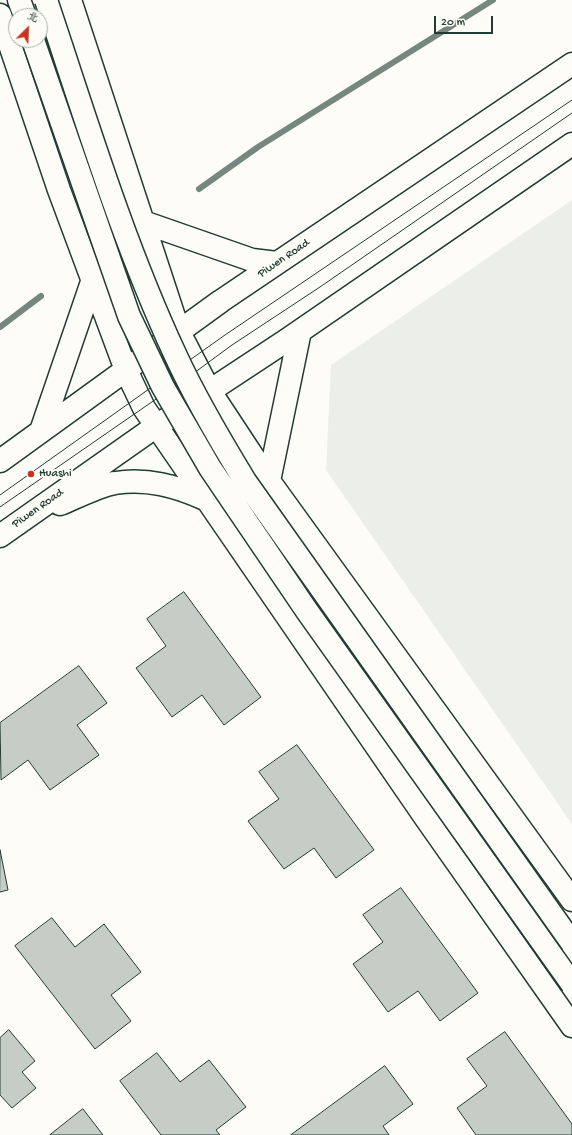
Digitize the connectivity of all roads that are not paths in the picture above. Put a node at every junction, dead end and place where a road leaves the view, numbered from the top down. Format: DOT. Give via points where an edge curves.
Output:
graph roads {
  1 [pos="46,0"];
  2 [pos="70,0"];
  3 [pos="0,15"];
  4 [pos="36,48"];
  5 [pos="572,64"];
  6 [pos="572,144"];
  7 [pos="143,222"];
  8 [pos="277,263"];
  9 [pos="93,279"];
  10 [pos="300,331"];
  11 [pos="179,332"];
  12 [pos="126,370"];
  13 [pos="209,390"];
  14 [pos="155,427"];
  15 [pos="41,431"];
  16 [pos="0,461"];
  17 [pos="269,481"];
  18 [pos="205,499"];
  19 [pos="27,517"];
  20 [pos="0,536"];
  21 [pos="572,900"];
  22 [pos="572,943"];
  23 [pos="572,984"];
  24 [pos="572,1026"];
  1 -- 22 [label="main road, bridge" via="115,206 146,289 207,418 245,481"];
  2 -- 7 [label="main road"];
  3 -- 9 [label="main road" via="59,190"];
  4 -- 23 [label="main road, bridge" via="129,316 163,387 210,468 290,585"];
  5 -- 8 [label="main road, Piwen Road"];
  6 -- 10 [label="main road, Piwen Road"];
  7 -- 8 [label="main road" via="252,260"];
  7 -- 11 [label="main road"];
  8 -- 11 [label="main road, Piwen Road"];
  9 -- 12 [label="main road"];
  9 -- 15 [label="main road"];
  10 -- 13 [label="main road, Piwen Road"];
  10 -- 17 [label="main road"];
  11 -- 12 [label="main road, Piwen Road"];
  11 -- 13 [label="main road"];
  12 -- 14 [label="main road"];
  12 -- 15 [label="main road, Piwen Road"];
  13 -- 14 [label="main road, Piwen Road"];
  13 -- 17 [label="main road"];
  14 -- 18 [label="main road"];
  14 -- 19 [label="main road, Piwen Road"];
  15 -- 16 [label="main road, Piwen Road"];
  17 -- 21 [label="main road"];
  18 -- 19 [label="main road" via="179,487 144,481 114,483"];
  18 -- 24 [label="main road" via="424,817"];
  19 -- 20 [label="main road, Piwen Road"];
}
